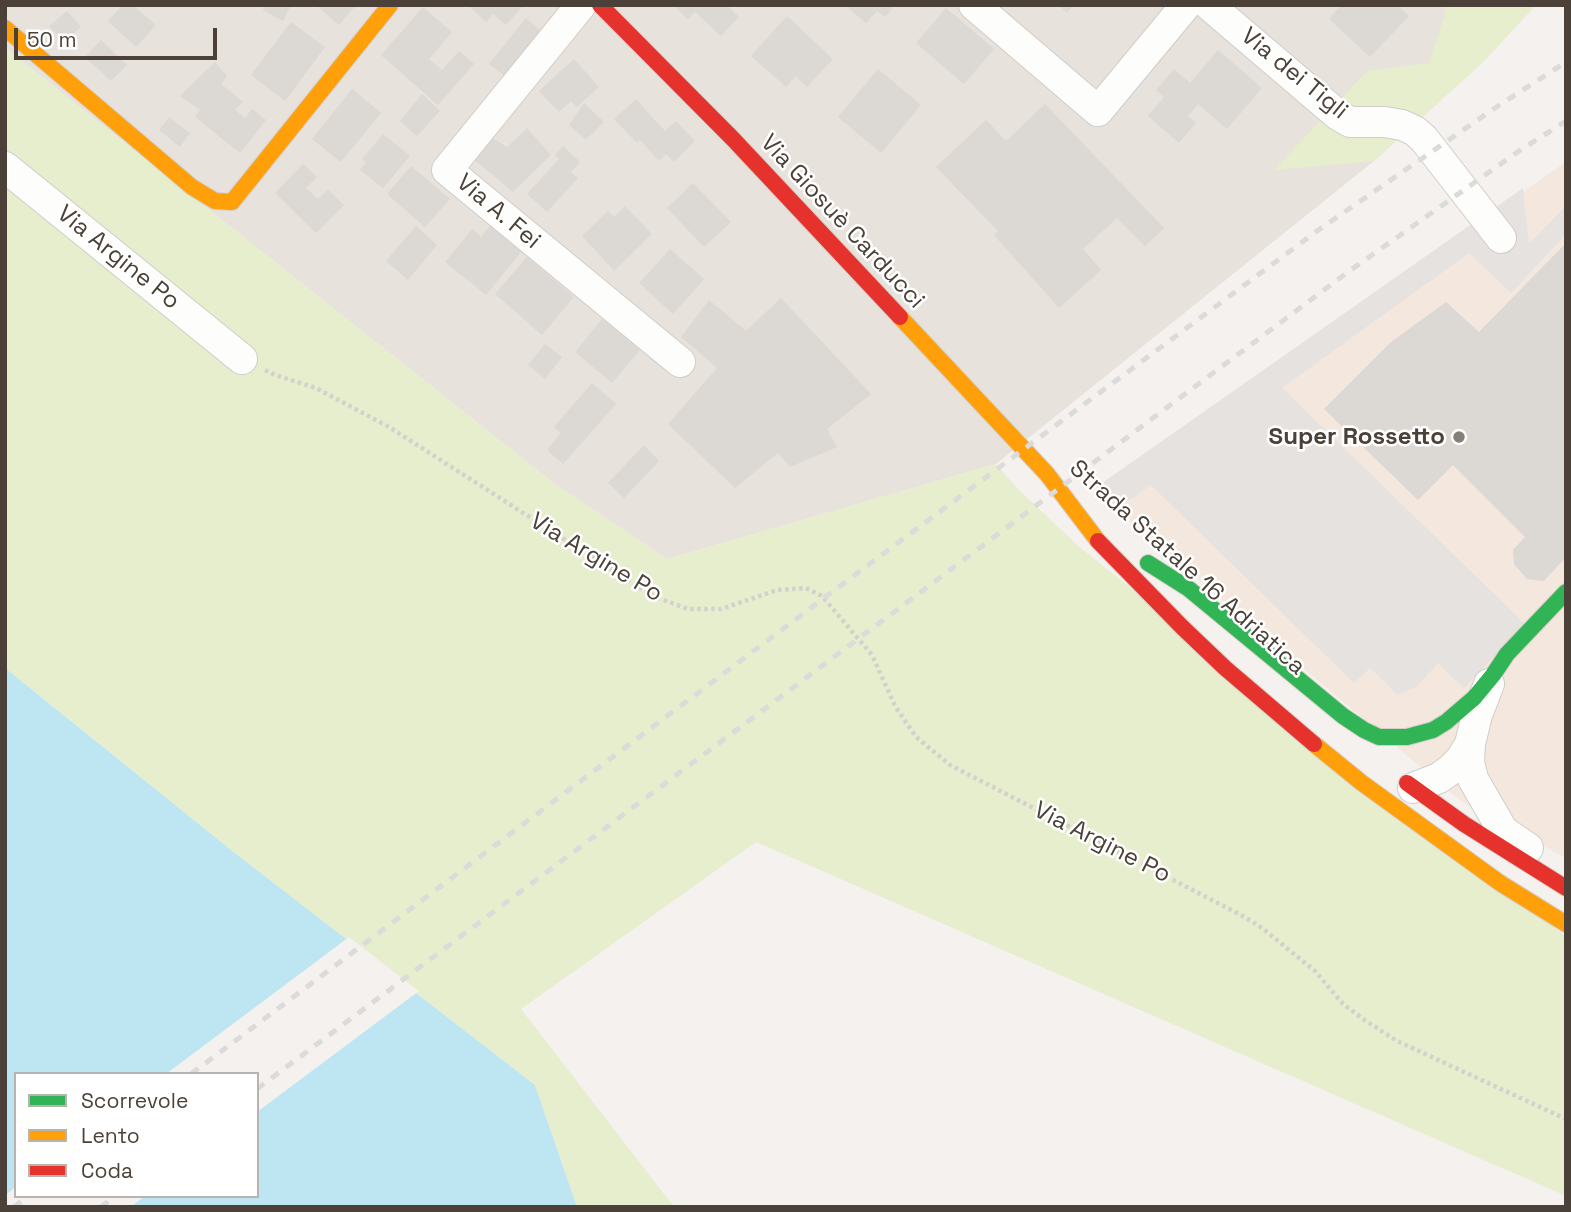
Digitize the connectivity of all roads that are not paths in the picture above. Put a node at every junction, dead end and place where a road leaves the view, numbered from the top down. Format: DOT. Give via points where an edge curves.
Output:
graph roads {
  1 [pos="390,5"];
  2 [pos="581,5"];
  3 [pos="600,5"];
  4 [pos="974,5"];
  5 [pos="1186,5"];
  6 [pos="1209,5"];
  7 [pos="8,31"];
  8 [pos="5,167"];
  9 [pos="1501,238"];
  10 [pos="242,359"];
  11 [pos="680,362"];
  12 [pos="1047,474"];
  13 [pos="1098,516"];
  14 [pos="1566,592"];
  15 [pos="1493,676"];
  16 [pos="1356,744"];
  17 [pos="1470,744"];
  18 [pos="1404,781"];
  19 [pos="1362,783"];
  20 [pos="1566,874"];
  21 [pos="1566,888"];
  22 [pos="1566,923"];
  1 -- 7 [label="main road" via="232,202 215,201 192,187"];
  2 -- 11 [label="street, Via A. Fei" via="447,170"];
  3 -- 12 [label="main road, Via Giosuè Carducci" via="733,139"];
  4 -- 5 [label="street" via="1098,111"];
  6 -- 9 [label="street, Via dei Tigli" via="1338,115 1350,122 1385,122 1415,131"];
  8 -- 10 [label="street, Via Argine Po"];
  12 -- 13 [label="main road, Strada Statale 16 Adriatica"];
  12 -- 19 [label="main road, Strada Statale 16 Adriatica" via="1095,537 1182,627"];
  14 -- 15 [label="main road" via="1507,654"];
  15 -- 16 [label="main road, Strada Statale 16 Adriatica" via="1461,710 1433,730 1407,737 1379,737 1343,716 1189,589 1143,559 1262,668"];
  15 -- 17 [label="street"];
  17 -- 18 [label="street" via="1450,770 1429,783"];
  17 -- 20 [label="street" via="1473,779 1503,831"];
  18 -- 19 [label="main road" via="1396,788"];
  18 -- 21 [label="main road"];
  19 -- 22 [label="main road, Strada Statale 16 Adriatica" via="1500,883"];
}
